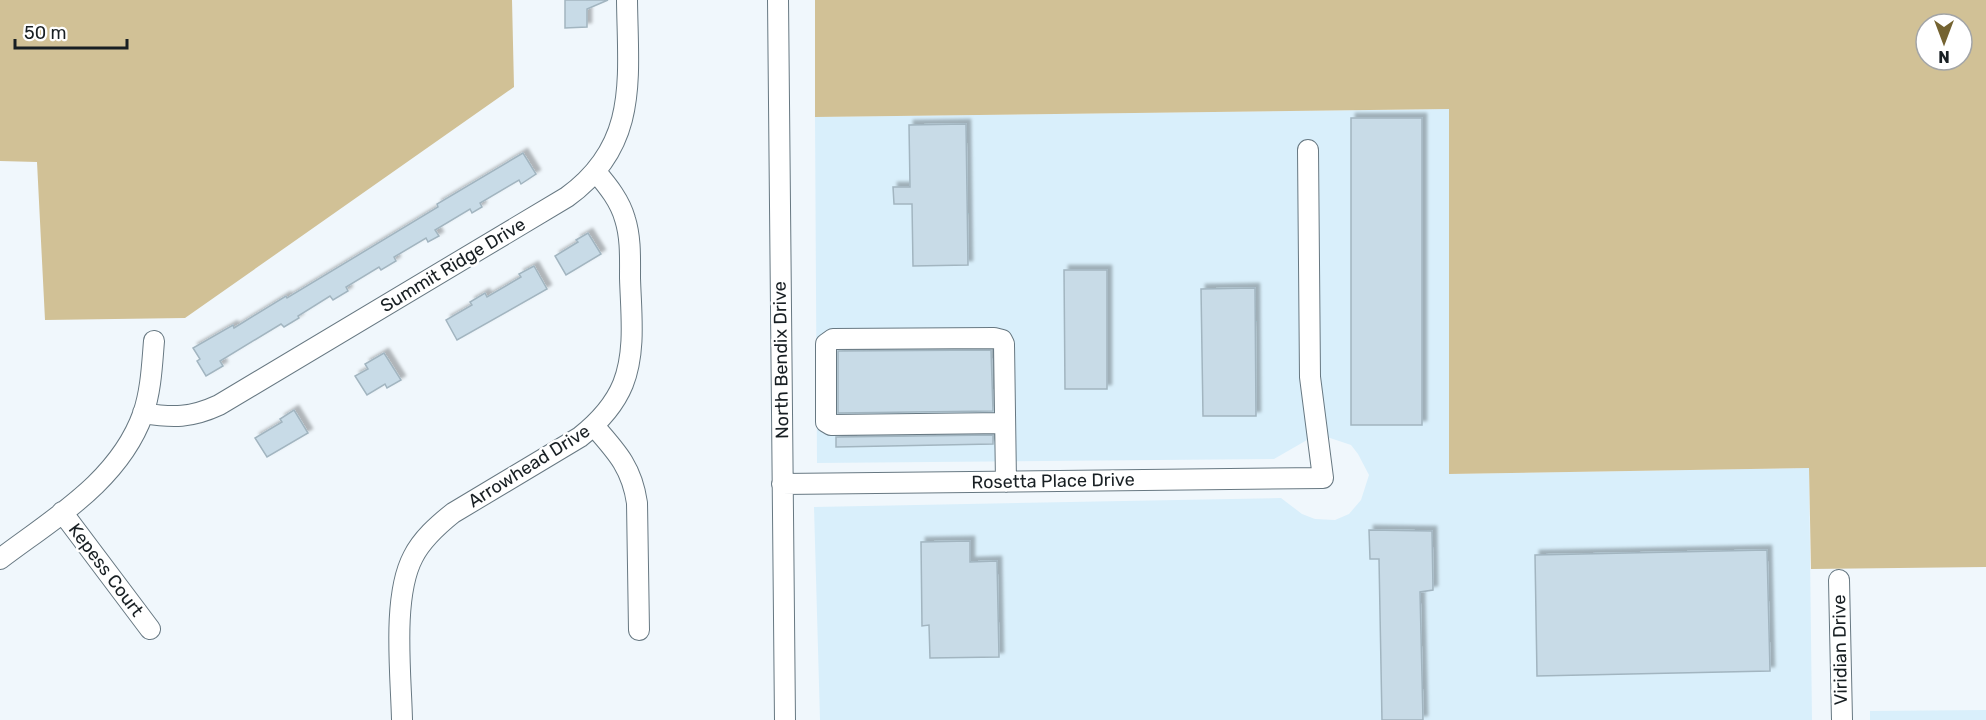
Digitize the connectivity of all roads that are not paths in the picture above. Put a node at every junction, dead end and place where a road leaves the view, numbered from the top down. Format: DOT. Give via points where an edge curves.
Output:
graph roads {
  1 [pos="627,0"];
  2 [pos="778,0"];
  3 [pos="1308,150"];
  4 [pos="596,172"];
  5 [pos="154,341"];
  6 [pos="143,413"];
  7 [pos="1005,423"];
  8 [pos="594,426"];
  9 [pos="1006,482"];
  10 [pos="782,484"];
  11 [pos="63,512"];
  12 [pos="0,559"];
  13 [pos="1839,580"];
  14 [pos="150,629"];
  15 [pos="639,630"];
  16 [pos="402,720"];
  17 [pos="785,720"];
  18 [pos="1842,720"];
  1 -- 4 [label="street, Summit Ridge Drive" via="624,119 607,158"];
  2 -- 10 [label="street, North Bendix Drive"];
  3 -- 9 [label="street, Rosetta Place Drive" via="1310,377 1323,478"];
  4 -- 6 [label="street, Summit Ridge Drive" via="567,197 219,405 185,417"];
  4 -- 8 [label="street, Arrowhead Drive" via="615,197 626,222 632,333 624,382 616,400"];
  5 -- 6 [label="street"];
  6 -- 11 [label="street" via="119,459"];
  7 -- 7 [label="street" via="1002,340 833,339 826,344 826,422 831,425"];
  7 -- 9 [label="street"];
  8 -- 15 [label="street" via="620,456 635,489"];
  8 -- 16 [label="street, Arrowhead Drive" via="453,513 422,543 408,570 401,601"];
  9 -- 10 [label="street, Rosetta Place Drive"];
  10 -- 17 [label="street, North Bendix Drive"];
  11 -- 12 [label="street"];
  11 -- 14 [label="street, Kepess Court"];
  13 -- 18 [label="street, Viridian Drive"];
}
